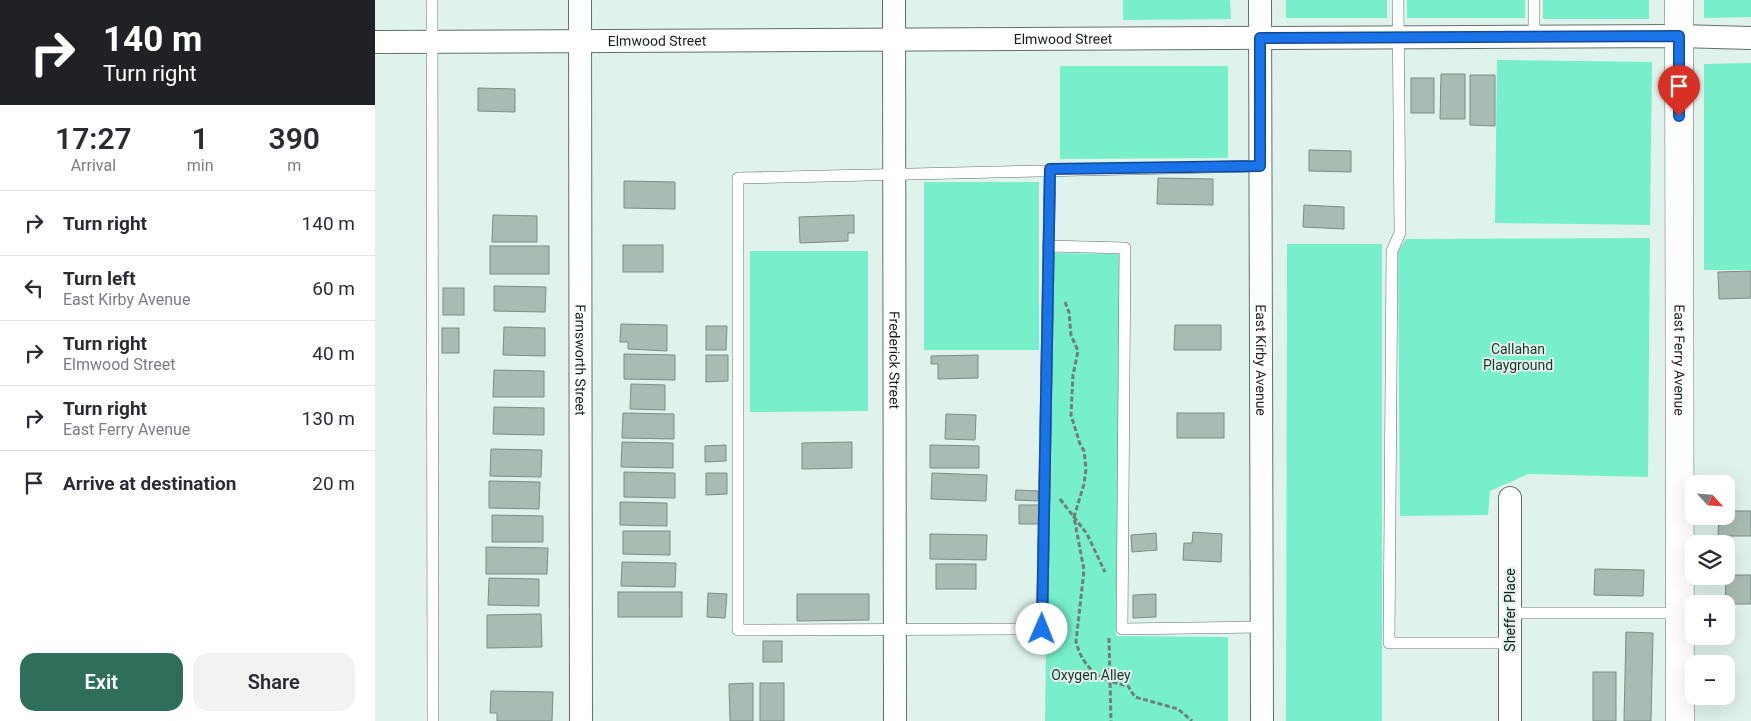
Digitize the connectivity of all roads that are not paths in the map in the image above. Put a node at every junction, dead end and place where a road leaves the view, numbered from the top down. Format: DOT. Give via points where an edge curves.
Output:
graph roads {
  1 [pos="432,0"];
  2 [pos="580,0"];
  3 [pos="894,0"];
  4 [pos="1260,0"];
  5 [pos="1398,0"];
  6 [pos="1534,0"];
  7 [pos="1679,0"];
  8 [pos="1679,36"];
  9 [pos="1534,37"];
  10 [pos="1260,38"];
  11 [pos="1397,38"];
  12 [pos="1751,38"];
  13 [pos="894,40"];
  14 [pos="431,41"];
  15 [pos="580,41"];
  16 [pos="375,42"];
  17 [pos="1260,166"];
  18 [pos="1050,169"];
  19 [pos="894,174"];
  20 [pos="1048,246"];
  21 [pos="1510,498"];
  22 [pos="1510,613"];
  23 [pos="1680,613"];
  24 [pos="1261,627"];
  25 [pos="895,631"];
  26 [pos="1510,643"];
  27 [pos="433,721"];
  28 [pos="581,721"];
  29 [pos="895,721"];
  30 [pos="1262,721"];
  31 [pos="1510,721"];
  32 [pos="1680,721"];
  1 -- 14 [label="lane"];
  2 -- 15 [label="street, Farnsworth Street"];
  3 -- 13 [label="street, Frederick Street"];
  4 -- 10 [label="street, East Kirby Avenue"];
  5 -- 11 [label="lane"];
  6 -- 9 [label="lane"];
  7 -- 8 [label="street, East Ferry Avenue"];
  8 -- 9 [label="street, Elmwood Street"];
  8 -- 12 [label="street, Elmwood Street"];
  8 -- 23 [label="street, East Ferry Avenue"];
  9 -- 11 [label="street, Elmwood Street"];
  10 -- 11 [label="street, Elmwood Street"];
  10 -- 13 [label="street, Elmwood Street"];
  10 -- 17 [label="street, East Kirby Avenue"];
  11 -- 26 [label="lane" via="1399,233 1392,251 1389,643"];
  13 -- 15 [label="street, Elmwood Street"];
  13 -- 19 [label="street, Frederick Street"];
  14 -- 15 [label="street, Elmwood Street"];
  14 -- 16 [label="street, Elmwood Street"];
  14 -- 27 [label="lane"];
  15 -- 28 [label="street, Farnsworth Street"];
  17 -- 18 [label="lane"];
  17 -- 24 [label="street, East Kirby Avenue"];
  18 -- 19 [label="lane"];
  18 -- 20 [label="lane"];
  19 -- 25 [label="street, Frederick Street"];
  19 -- 25 [label="lane" via="738,178 738,630"];
  20 -- 24 [label="lane" via="1125,248 1122,629"];
  20 -- 25 [label="lane" via="1042,629"];
  21 -- 22 [label="street, Sheffer Place"];
  22 -- 23 [label="lane"];
  22 -- 26 [label="street, Sheffer Place"];
  23 -- 32 [label="street, East Ferry Avenue"];
  24 -- 30 [label="street, East Kirby Avenue"];
  25 -- 29 [label="street, Frederick Street"];
  26 -- 31 [label="street, Sheffer Place"];
}
